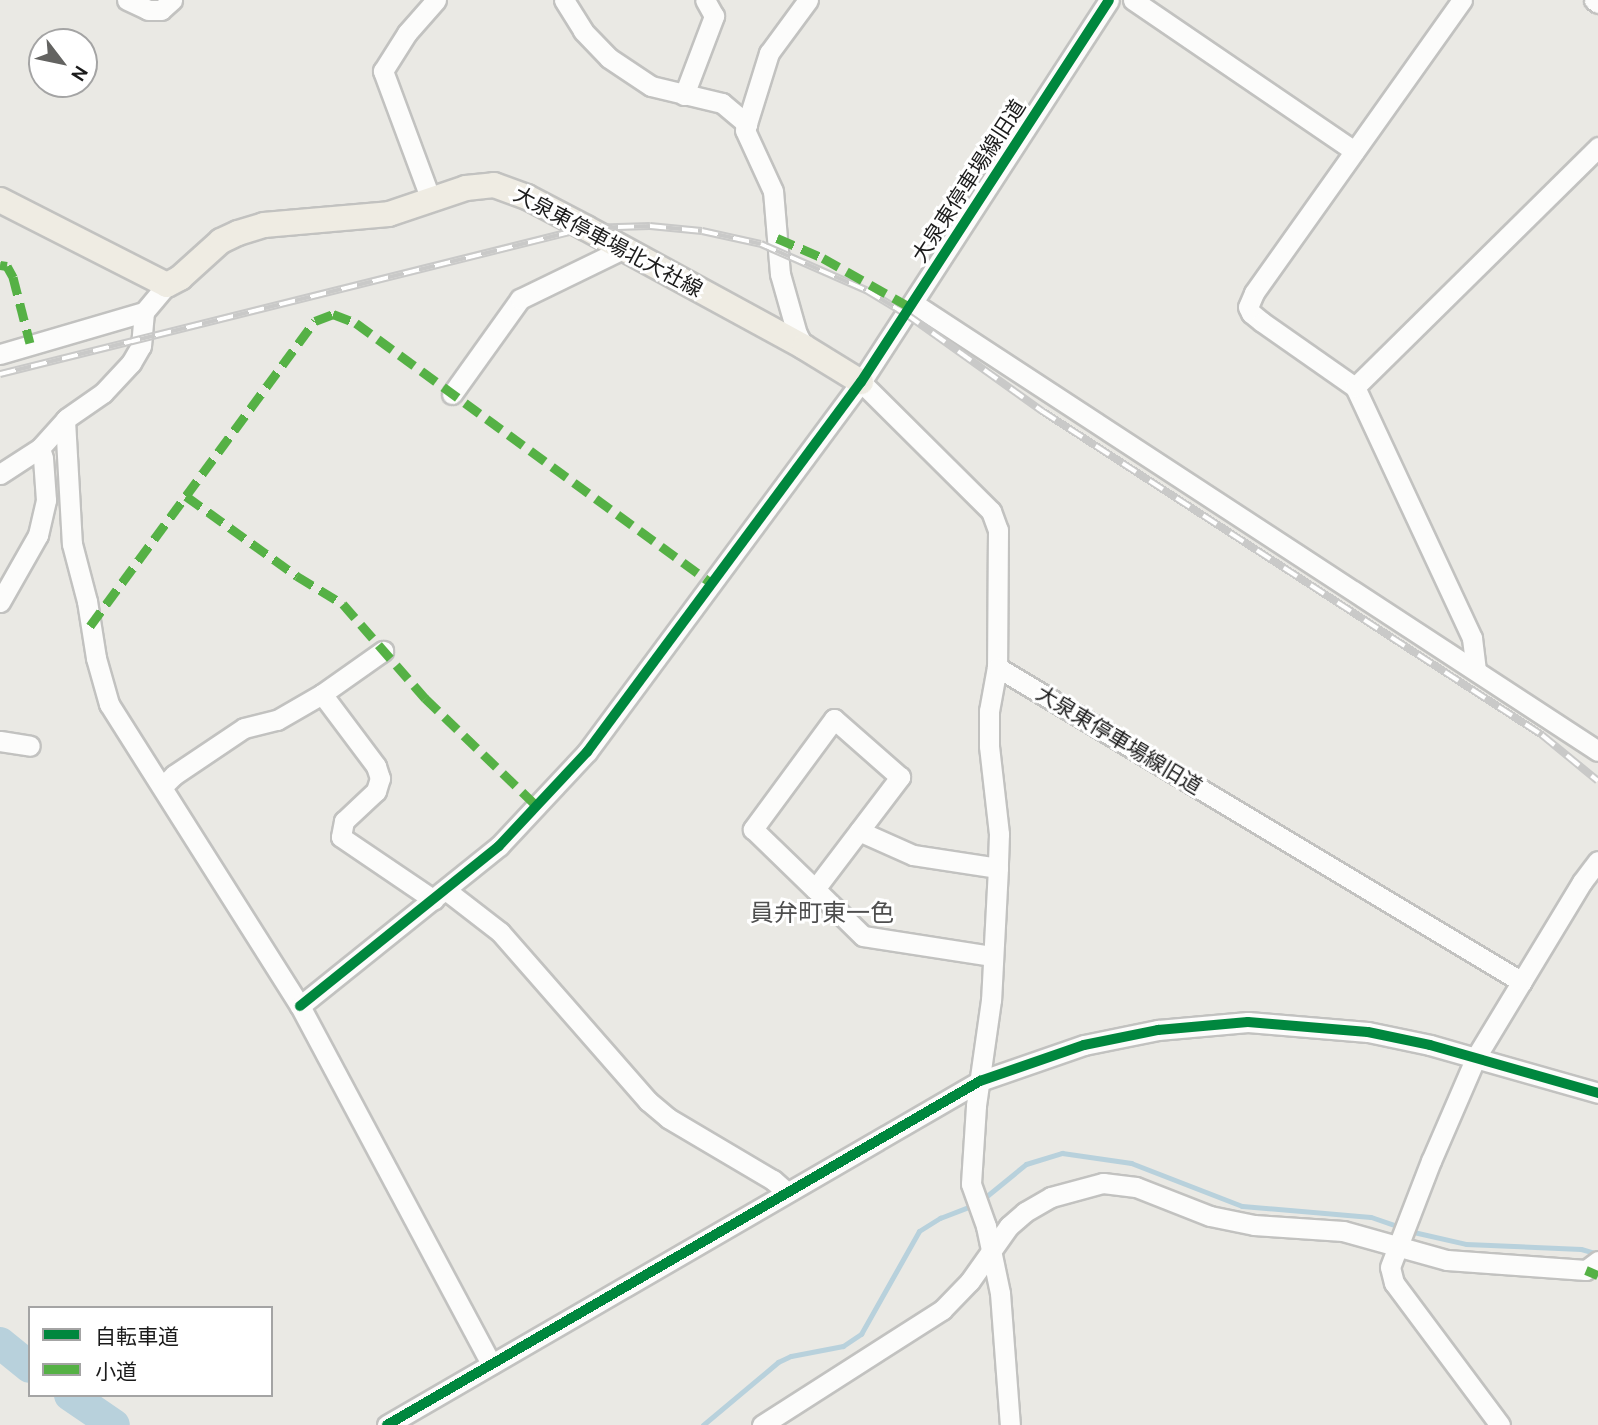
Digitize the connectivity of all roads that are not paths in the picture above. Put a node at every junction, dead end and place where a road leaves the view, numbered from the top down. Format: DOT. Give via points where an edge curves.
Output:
graph roads {
  1 [pos="127,0"];
  2 [pos="172,0"];
  3 [pos="436,0"];
  4 [pos="564,0"];
  5 [pos="705,0"];
  6 [pos="808,0"];
  7 [pos="1109,0"];
  8 [pos="1133,0"];
  9 [pos="1462,0"];
  10 [pos="1594,0"];
  11 [pos="1598,3"];
  12 [pos="684,95"];
  13 [pos="747,124"];
  14 [pos="1598,147"];
  15 [pos="1354,151"];
  16 [pos="0,200"];
  17 [pos="431,200"];
  18 [pos="622,249"];
  19 [pos="167,285"];
  20 [pos="913,303"];
  21 [pos="144,312"];
  22 [pos="804,347"];
  23 [pos="0,354"];
  24 [pos="861,382"];
  25 [pos="1355,387"];
  26 [pos="452,394"];
  27 [pos="65,420"];
  28 [pos="40,448"];
  29 [pos="0,474"];
  30 [pos="0,602"];
  31 [pos="383,651"];
  32 [pos="997,667"];
  33 [pos="1476,670"];
  34 [pos="322,694"];
  35 [pos="0,741"];
  36 [pos="30,746"];
  37 [pos="1598,751"];
  38 [pos="163,786"];
  39 [pos="859,831"];
  40 [pos="1598,861"];
  41 [pos="998,868"];
  42 [pos="1590,887"];
  43 [pos="814,889"];
  44 [pos="441,896"];
  45 [pos="992,956"];
  46 [pos="1522,982"];
  47 [pos="300,1006"];
  48 [pos="1476,1057"];
  49 [pos="980,1081"];
  50 [pos="1598,1093"];
  51 [pos="787,1192"];
  52 [pos="1400,1244"];
  53 [pos="992,1249"];
  54 [pos="1595,1263"];
  55 [pos="491,1364"];
  56 [pos="387,1425"];
  57 [pos="762,1425"];
  58 [pos="1010,1425"];
  59 [pos="1500,1425"];
  1 -- 2 [label="street" via="148,10 161,10"];
  3 -- 17 [label="street" via="383,71"];
  4 -- 12 [label="street" via="583,31 608,58 651,86"];
  5 -- 12 [label="street" via="713,16"];
  6 -- 13 [label="street" via="769,53"];
  7 -- 20 [label="street, 大泉東停車場線旧道"];
  8 -- 15 [label="street"];
  9 -- 15 [label="street"];
  10 -- 11 [label="street"];
  12 -- 13 [label="street" via="722,103"];
  13 -- 22 [label="street" via="748,138 773,191 780,274"];
  14 -- 25 [label="street"];
  15 -- 25 [label="street" via="1248,307 1262,322"];
  16 -- 19 [label="main road"];
  17 -- 18 [label="main road, 大泉東停車場北大社線" via="466,188 505,187"];
  17 -- 19 [label="main road, 大泉東停車場北大社線" via="389,215 264,225 238,233 220,241"];
  18 -- 22 [label="main road, 大泉東停車場北大社線"];
  18 -- 26 [label="street" via="520,299"];
  19 -- 21 [label="street"];
  20 -- 24 [label="street, 大泉東停車場線旧道"];
  20 -- 33 [label="street"];
  21 -- 23 [label="street"];
  21 -- 27 [label="street" via="141,346 131,363 103,393"];
  22 -- 24 [label="main road, 大泉東停車場北大社線"];
  24 -- 32 [label="street" via="995,517 999,544"];
  24 -- 44 [label="street, 大泉東停車場線旧道" via="587,752 499,846"];
  25 -- 33 [label="street" via="1472,638"];
  27 -- 28 [label="street"];
  27 -- 38 [label="street" via="70,525 103,688 118,720"];
  28 -- 29 [label="street"];
  28 -- 30 [label="street" via="46,499 37,535"];
  31 -- 34 [label="street"];
  32 -- 41 [label="street" via="989,711 989,746"];
  32 -- 46 [label="street, 大泉東停車場線旧道"];
  33 -- 37 [label="street"];
  34 -- 38 [label="street" via="277,720 244,728"];
  34 -- 44 [label="street" via="376,766 380,779 376,791 344,821 341,837"];
  35 -- 36 [label="street"];
  38 -- 47 [label="street"];
  39 -- 41 [label="street" via="914,855"];
  39 -- 43 [label="street"];
  39 -- 43 [label="street" via="900,777 834,719 753,828"];
  40 -- 42 [label="street"];
  41 -- 45 [label="street"];
  42 -- 46 [label="street"];
  43 -- 45 [label="street" via="863,936"];
  44 -- 47 [label="street, 大泉東停車場線旧道"];
  44 -- 51 [label="street" via="500,932 648,1101"];
  45 -- 49 [label="street"];
  46 -- 48 [label="street"];
  47 -- 55 [label="street"];
  48 -- 49 [label="street" via="1368,1032 1248,1022 1158,1030 1084,1045"];
  48 -- 50 [label="street"];
  48 -- 52 [label="street"];
  49 -- 51 [label="street"];
  49 -- 53 [label="street" via="973,1195"];
  51 -- 55 [label="street"];
  52 -- 53 [label="street" via="1343,1231 1254,1225 1210,1216 1136,1187 1103,1183 1051,1197 1025,1212"];
  52 -- 54 [label="street" via="1447,1260 1586,1270"];
  52 -- 59 [label="street" via="1390,1267 1394,1283"];
  53 -- 57 [label="street" via="971,1281 942,1310"];
  53 -- 58 [label="street"];
  55 -- 56 [label="street"];
}
